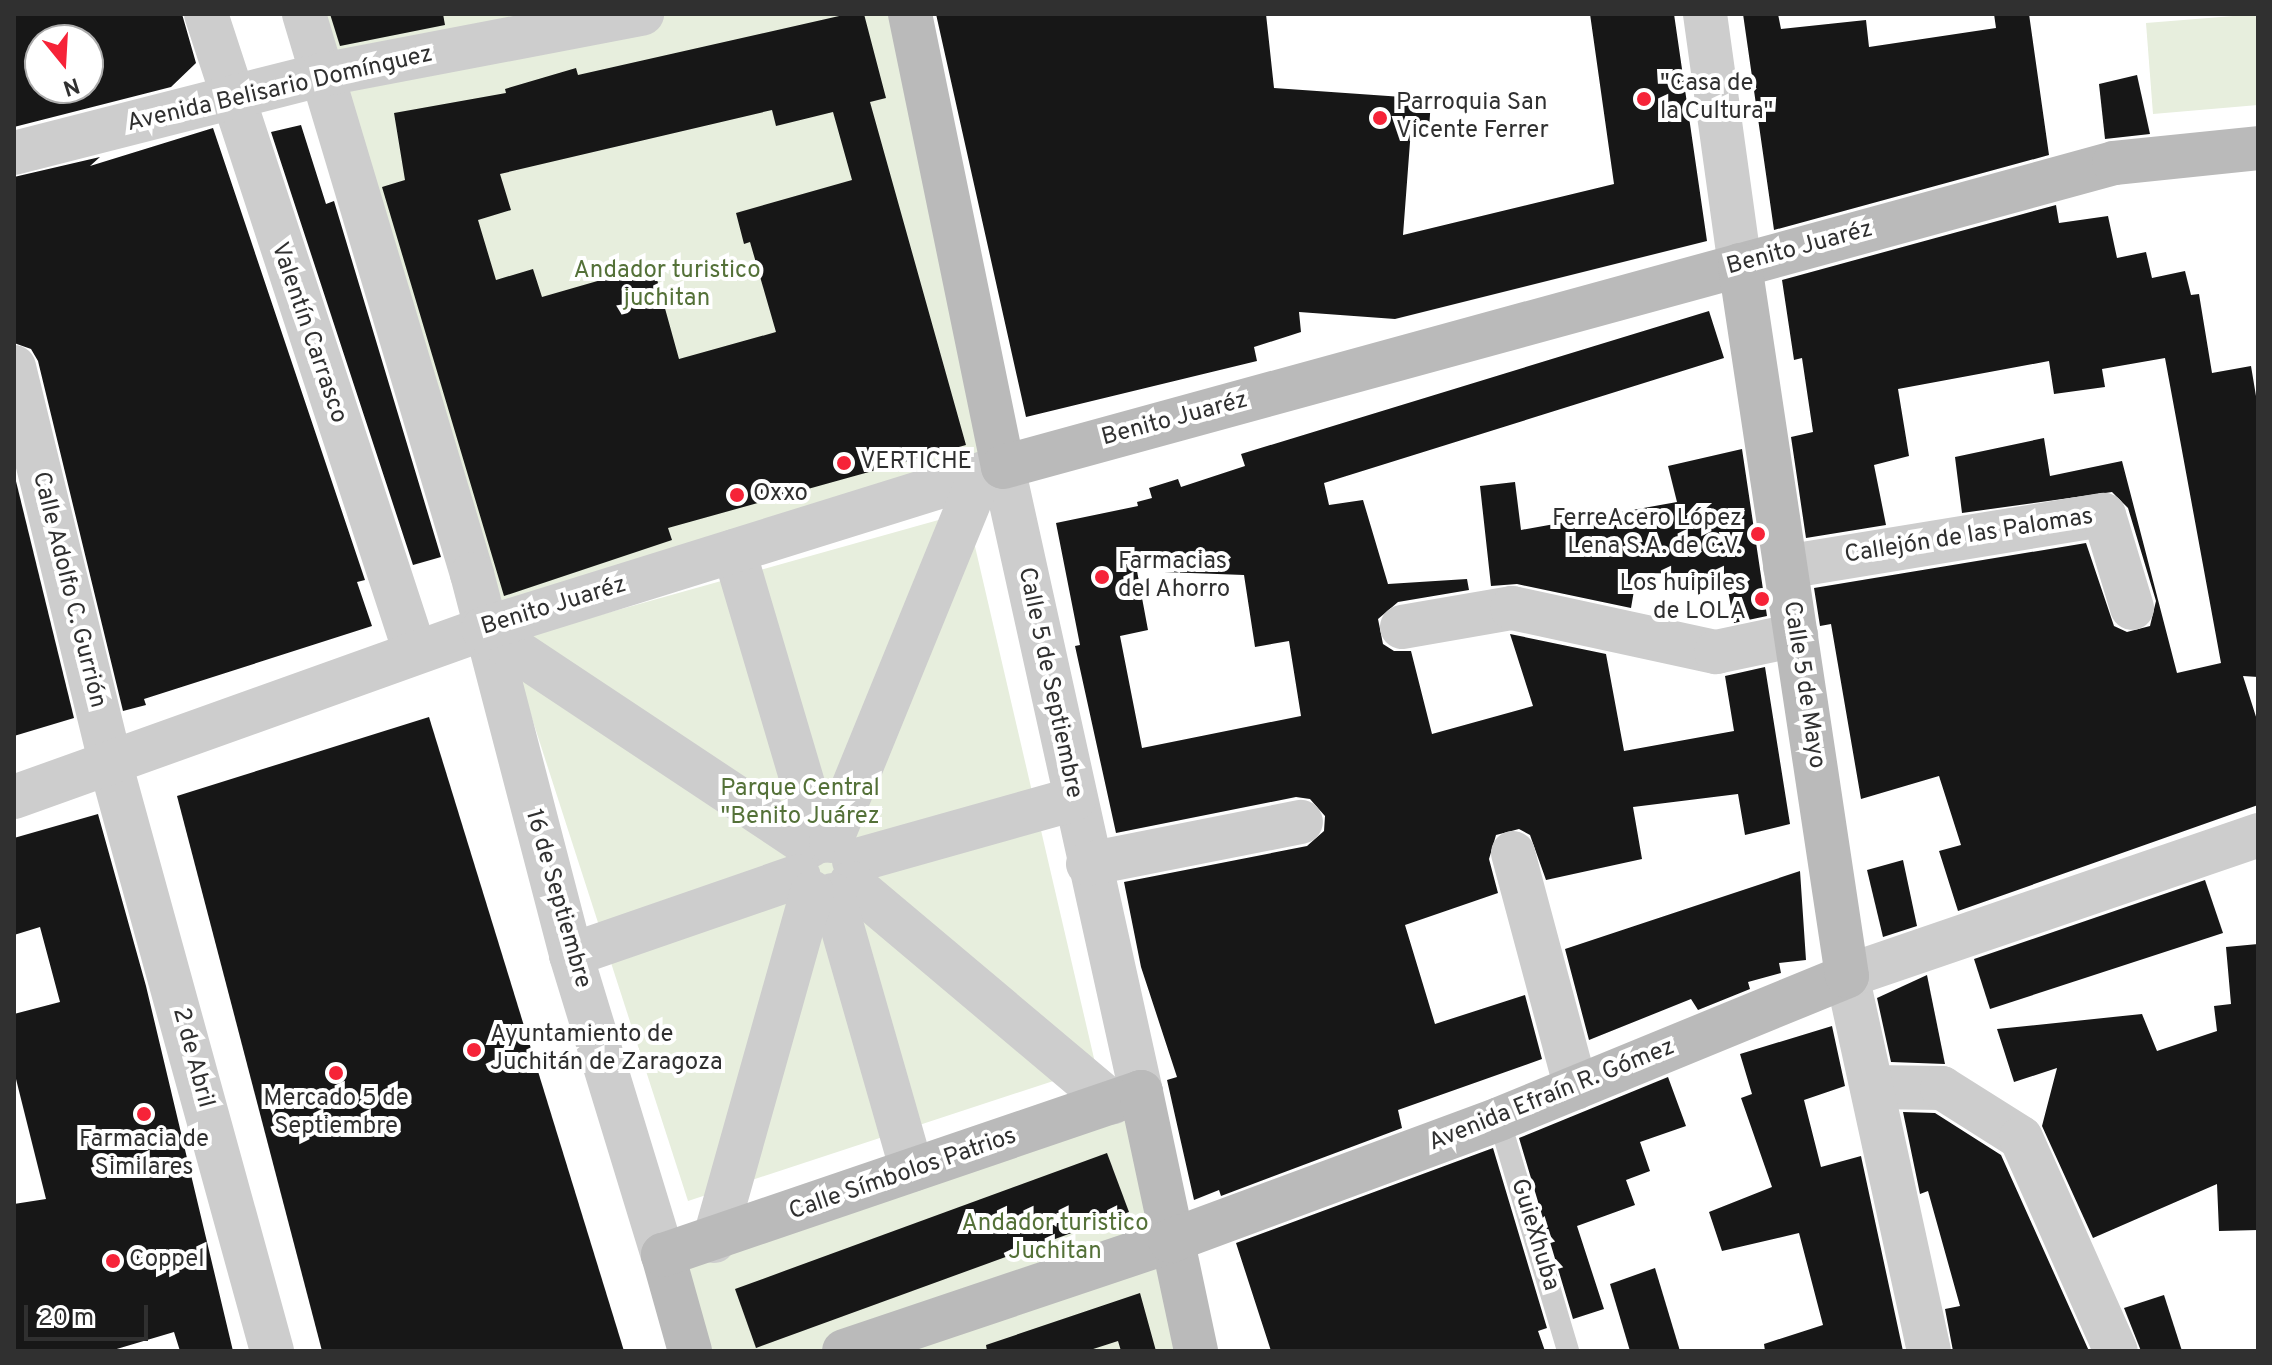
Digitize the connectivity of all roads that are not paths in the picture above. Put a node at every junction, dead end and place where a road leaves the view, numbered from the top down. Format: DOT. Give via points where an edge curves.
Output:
graph roads {
  1 [pos="206,14"];
  2 [pos="304,14"];
  3 [pos="642,14"];
  4 [pos="910,14"];
  5 [pos="1705,14"];
  6 [pos="321,75"];
  7 [pos="230,99"];
  8 [pos="2258,148"];
  9 [pos="14,153"];
  10 [pos="1740,265"];
  11 [pos="14,367"];
  12 [pos="992,470"];
  13 [pos="734,551"];
  14 [pos="1785,567"];
  15 [pos="2132,608"];
  16 [pos="1402,627"];
  17 [pos="483,629"];
  18 [pos="1796,635"];
  19 [pos="415,652"];
  20 [pos="111,766"];
  21 [pos="14,797"];
  22 [pos="1074,799"];
  23 [pos="1301,822"];
  24 [pos="2258,835"];
  25 [pos="1513,853"];
  26 [pos="1088,864"];
  27 [pos="826,867"];
  28 [pos="571,955"];
  29 [pos="1847,976"];
  30 [pos="1872,1087"];
  31 [pos="1576,1088"];
  32 [pos="1127,1098"];
  33 [pos="1499,1119"];
  34 [pos="912,1170"];
  35 [pos="714,1241"];
  36 [pos="1170,1241"];
  37 [pos="663,1255"];
  38 [pos="272,1351"];
  39 [pos="690,1351"];
  40 [pos="844,1351"];
  41 [pos="1196,1351"];
  42 [pos="1568,1351"];
  43 [pos="1929,1351"];
  44 [pos="2116,1351"];
  1 -- 7 [label="street, Valentín Carrasco"];
  2 -- 6 [label="street"];
  3 -- 6 [label="street, Avenida Belisario Domínguez"];
  4 -- 12 [label="street, Calle 5 de Septiembre"];
  5 -- 10 [label="street, Calle 5 de Mayo"];
  6 -- 7 [label="street, Avenida Belisario Domínguez"];
  6 -- 17 [label="street" via="472,574"];
  7 -- 9 [label="street, Avenida Belisario Domínguez"];
  7 -- 19 [label="street, Valentín Carrasco"];
  8 -- 10 [label="street, Benito Juaréz" via="2114,163"];
  10 -- 12 [label="street, Benito Juaréz"];
  10 -- 14 [label="street, Calle 5 de Mayo"];
  11 -- 20 [label="street, Calle Adolfo C. Gurrión"];
  12 -- 13 [label="street, Benito Juaréz"];
  12 -- 22 [label="street, Calle 5 de Septiembre"];
  12 -- 27 [label="street"];
  13 -- 17 [label="street, Benito Juaréz"];
  13 -- 27 [label="street"];
  14 -- 15 [label="street, Callejón de las Palomas" via="2104,515"];
  14 -- 18 [label="street, Calle 5 de Mayo"];
  16 -- 18 [label="street" via="1512,608 1716,652"];
  17 -- 19 [label="street, Benito Juaréz"];
  17 -- 27 [label="street"];
  17 -- 28 [label="street, 16 de Septiembre"];
  18 -- 29 [label="street, Calle 5 de Mayo"];
  19 -- 20 [label="street, Benito Juaréz"];
  20 -- 21 [label="street, Benito Juaréz"];
  20 -- 38 [label="street, 2 de Abril"];
  22 -- 26 [label="street, Calle 5 de Septiembre"];
  22 -- 27 [label="street"];
  23 -- 26 [label="street"];
  24 -- 29 [label="street, Avenida Efraín R. Gómez"];
  25 -- 31 [label="street"];
  26 -- 32 [label="street, Calle 5 de Septiembre"];
  27 -- 28 [label="street"];
  27 -- 32 [label="street"];
  27 -- 34 [label="street"];
  27 -- 35 [label="street"];
  28 -- 37 [label="street, 16 de Septiembre"];
  29 -- 30 [label="street, Calle 5 de Mayo"];
  29 -- 31 [label="street, Avenida Efraín R. Gómez"];
  30 -- 43 [label="street, Calle 5 de Mayo"];
  30 -- 44 [label="street" via="1942,1088 2021,1138"];
  31 -- 33 [label="street, Avenida Efraín R. Gómez"];
  32 -- 34 [label="street, Calle Símbolos Patrios"];
  32 -- 36 [label="street, Calle 5 de Septiembre"];
  33 -- 36 [label="street, Avenida Efraín R. Gómez"];
  33 -- 42 [label="lane, GuieXhuba"];
  34 -- 35 [label="street, Calle Símbolos Patrios"];
  35 -- 37 [label="street, Calle Símbolos Patrios"];
  36 -- 40 [label="street, Avenida Efraín R. Gómez"];
  36 -- 41 [label="street, Calle 5 de Septiembre"];
  37 -- 39 [label="street, 16 de Septiembre"];
}
